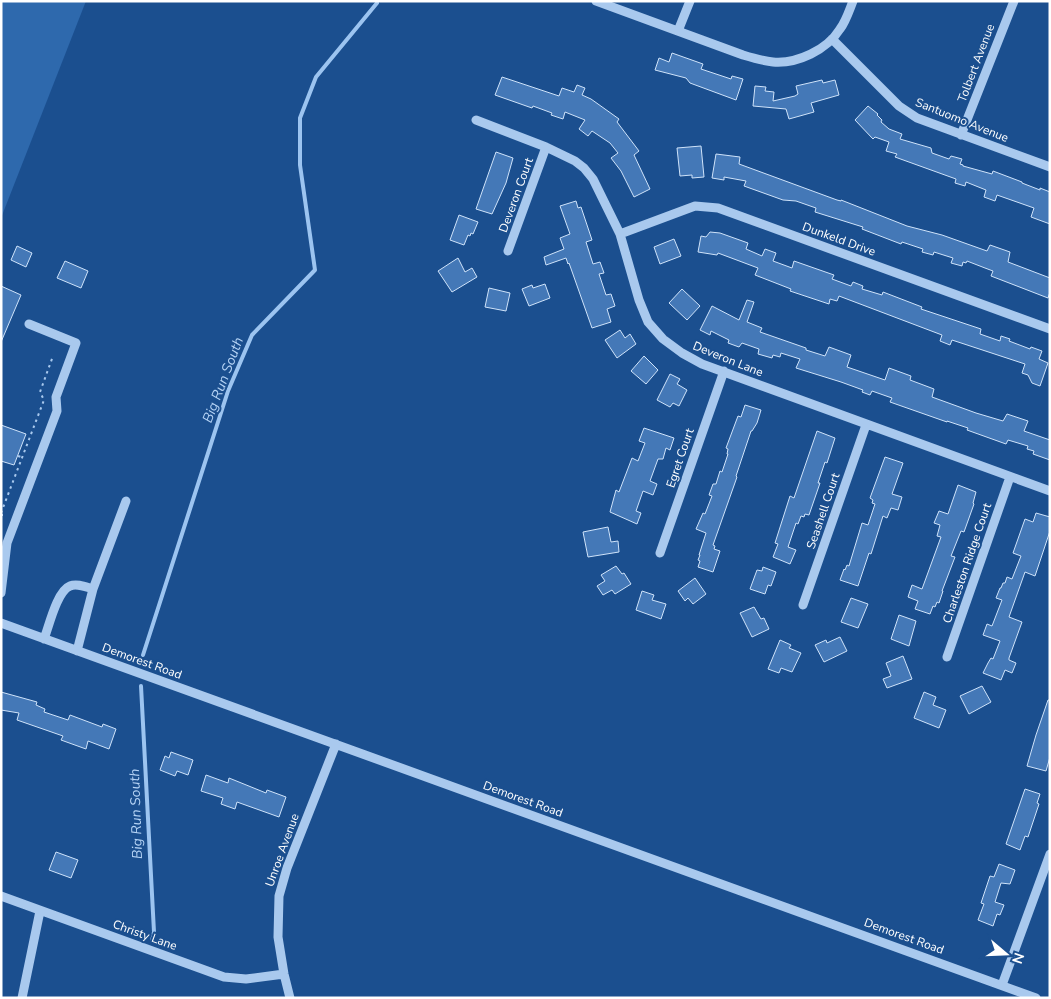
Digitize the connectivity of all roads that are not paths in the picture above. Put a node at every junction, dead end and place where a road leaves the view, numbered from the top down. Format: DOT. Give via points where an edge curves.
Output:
graph roads {
  1 [pos="596,1"];
  2 [pos="690,1"];
  3 [pos="853,1"];
  4 [pos="1014,1"];
  5 [pos="678,31"];
  6 [pos="832,40"];
  7 [pos="476,120"];
  8 [pos="961,135"];
  9 [pos="546,147"];
  10 [pos="1050,167"];
  11 [pos="620,234"];
  12 [pos="508,251"];
  13 [pos="29,324"];
  14 [pos="1050,329"];
  15 [pos="724,371"];
  16 [pos="866,425"];
  17 [pos="1010,477"];
  18 [pos="1050,491"];
  19 [pos="126,501"];
  20 [pos="660,553"];
  21 [pos="93,589"];
  22 [pos="1,593"];
  23 [pos="803,605"];
  24 [pos="1,624"];
  25 [pos="44,639"];
  26 [pos="77,651"];
  27 [pos="947,657"];
  28 [pos="336,744"];
  29 [pos="1050,854"];
  30 [pos="1,896"];
  31 [pos="40,911"];
  32 [pos="284,974"];
  33 [pos="1007,987"];
  34 [pos="22,998"];
  35 [pos="290,998"];
  36 [pos="1008,998"];
  37 [pos="1036,998"];
  1 -- 5 [label="street"];
  2 -- 5 [label="street"];
  3 -- 6 [label="street"];
  4 -- 8 [label="street, Tolbert Avenue"];
  5 -- 6 [label="street" via="775,63 804,57"];
  6 -- 8 [label="street, Santuomo Avenue" via="899,106 917,118"];
  7 -- 9 [label="street, Deveron Lane"];
  8 -- 10 [label="street, Santuomo Avenue"];
  9 -- 11 [label="street, Deveron Lane" via="584,168 593,179"];
  9 -- 12 [label="street, Deveron Court"];
  11 -- 14 [label="street, Dunkeld Drive" via="695,206 718,208"];
  11 -- 15 [label="street, Deveron Lane" via="648,322 682,353"];
  13 -- 22 [label="street" via="76,343 56,397 57,411 7,543"];
  15 -- 16 [label="street, Deveron Lane"];
  15 -- 20 [label="street, Egret Court"];
  16 -- 17 [label="street, Deveron Lane"];
  16 -- 23 [label="street, Seashell Court"];
  17 -- 18 [label="street, Deveron Lane"];
  17 -- 27 [label="street, Charleston Ridge Court"];
  19 -- 21 [label="street"];
  21 -- 25 [label="street" via="79,585 65,589"];
  21 -- 26 [label="street"];
  24 -- 25 [label="street, Demorest Road"];
  25 -- 26 [label="street, Demorest Road"];
  26 -- 28 [label="street, Demorest Road"];
  28 -- 32 [label="street, Unroe Avenue" via="279,896 278,937"];
  28 -- 33 [label="street, Demorest Road"];
  29 -- 33 [label="street"];
  30 -- 31 [label="street, Christy Lane"];
  31 -- 32 [label="street, Christy Lane" via="224,977 246,979"];
  31 -- 34 [label="street"];
  32 -- 35 [label="street, Unroe Avenue"];
  33 -- 36 [label="street"];
  33 -- 37 [label="street, Demorest Road"];
}
